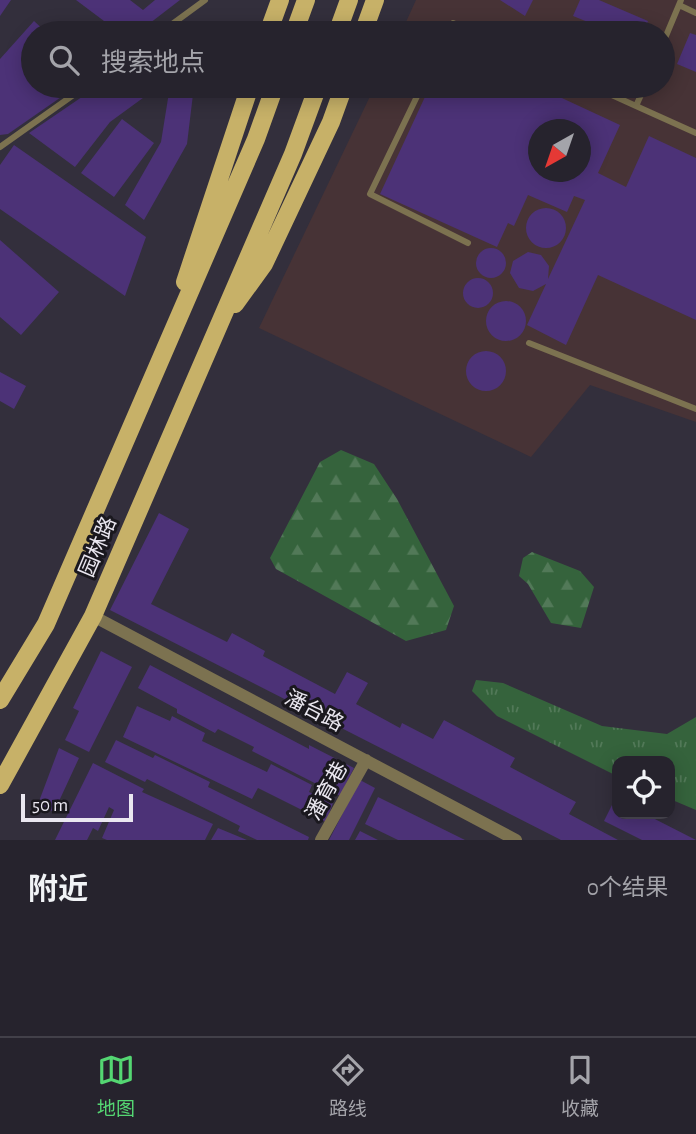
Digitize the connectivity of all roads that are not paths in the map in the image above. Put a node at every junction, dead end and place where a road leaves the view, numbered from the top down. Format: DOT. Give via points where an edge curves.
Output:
graph roads {
  1 [pos="205,0"];
  2 [pos="280,0"];
  3 [pos="306,0"];
  4 [pos="349,0"];
  5 [pos="375,0"];
  6 [pos="680,3"];
  7 [pos="696,13"];
  8 [pos="176,21"];
  9 [pos="272,21"];
  10 [pos="298,21"];
  11 [pos="341,21"];
  12 [pos="367,21"];
  13 [pos="672,21"];
  14 [pos="69,98"];
  15 [pos="246,98"];
  16 [pos="271,98"];
  17 [pos="314,98"];
  18 [pos="340,98"];
  19 [pos="416,98"];
  20 [pos="618,98"];
  21 [pos="640,98"];
  22 [pos="636,106"];
  23 [pos="696,133"];
  24 [pos="0,147"];
  25 [pos="468,243"];
  26 [pos="186,300"];
  27 [pos="221,321"];
  28 [pos="529,344"];
  29 [pos="696,409"];
  30 [pos="93,616"];
  31 [pos="0,700"];
  32 [pos="366,760"];
  33 [pos="0,785"];
  34 [pos="498,836"];
  35 [pos="321,840"];
  36 [pos="516,840"];
  1 -- 8 [label="lane"];
  2 -- 9 [label="main road"];
  3 -- 10 [label="main road"];
  4 -- 11 [label="main road"];
  5 -- 12 [label="main road"];
  6 -- 7 [label="lane"];
  6 -- 13 [label="lane"];
  14 -- 24 [label="lane"];
  15 -- 26 [label="main road, 园林路" via="185,276"];
  16 -- 26 [label="main road, 园林路"];
  17 -- 27 [label="main road, 园林路"];
  18 -- 27 [label="main road, 园林路" via="264,264"];
  19 -- 25 [label="lane" via="370,194"];
  20 -- 22 [label="lane"];
  21 -- 22 [label="lane"];
  22 -- 23 [label="lane"];
  26 -- 31 [label="main road, 园林路" via="46,624"];
  27 -- 30 [label="main road, 园林路"];
  28 -- 29 [label="lane"];
  30 -- 32 [label="street, 潘台路"];
  30 -- 33 [label="main road, 园林路"];
  32 -- 34 [label="street, 潘台路"];
  32 -- 35 [label="street, 潘育巷"];
  34 -- 36 [label="street, 潘台路"];
}
